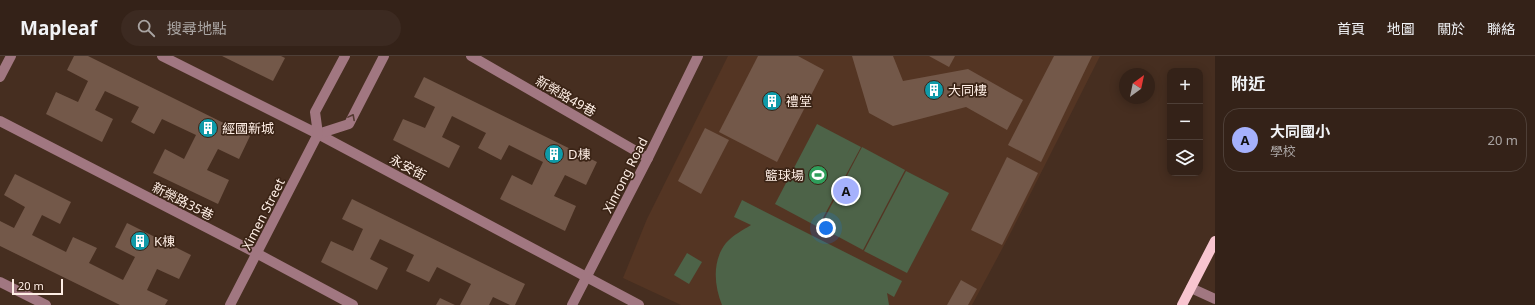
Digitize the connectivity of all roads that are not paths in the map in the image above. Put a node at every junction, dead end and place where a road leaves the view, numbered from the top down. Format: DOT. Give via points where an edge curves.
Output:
graph roads {
  1 [pos="11,56"];
  2 [pos="162,56"];
  3 [pos="345,56"];
  4 [pos="384,56"];
  5 [pos="470,56"];
  6 [pos="698,56"];
  7 [pos="0,77"];
  8 [pos="0,121"];
  9 [pos="318,134"];
  10 [pos="648,158"];
  11 [pos="1215,241"];
  12 [pos="258,254"];
  13 [pos="587,278"];
  14 [pos="0,282"];
  15 [pos="1191,288"];
  16 [pos="1215,299"];
  17 [pos="46,305"];
  18 [pos="230,305"];
  19 [pos="353,305"];
  20 [pos="572,305"];
  21 [pos="639,305"];
  22 [pos="1182,305"];
  1 -- 7 [label="street"];
  2 -- 9 [label="street, 永安街"];
  3 -- 9 [label="street" via="316,112"];
  9 -- 4 [label="street, one-way" via="348,124"];
  5 -- 10 [label="street, 新榮路49巷"];
  6 -- 10 [label="street, Xinrong Road"];
  8 -- 12 [label="street, 新榮路35巷"];
  9 -- 12 [label="street, Ximen Street"];
  9 -- 13 [label="street, 永安街"];
  10 -- 13 [label="street, Xinrong Road"];
  11 -- 15 [label="main road"];
  12 -- 18 [label="street, Ximen Street"];
  12 -- 19 [label="street, 新榮路35巷"];
  13 -- 20 [label="street, Xinrong Road"];
  13 -- 21 [label="street, 永安街"];
  14 -- 17 [label="street"];
  15 -- 16 [label="street"];
  15 -- 22 [label="main road"];
}
